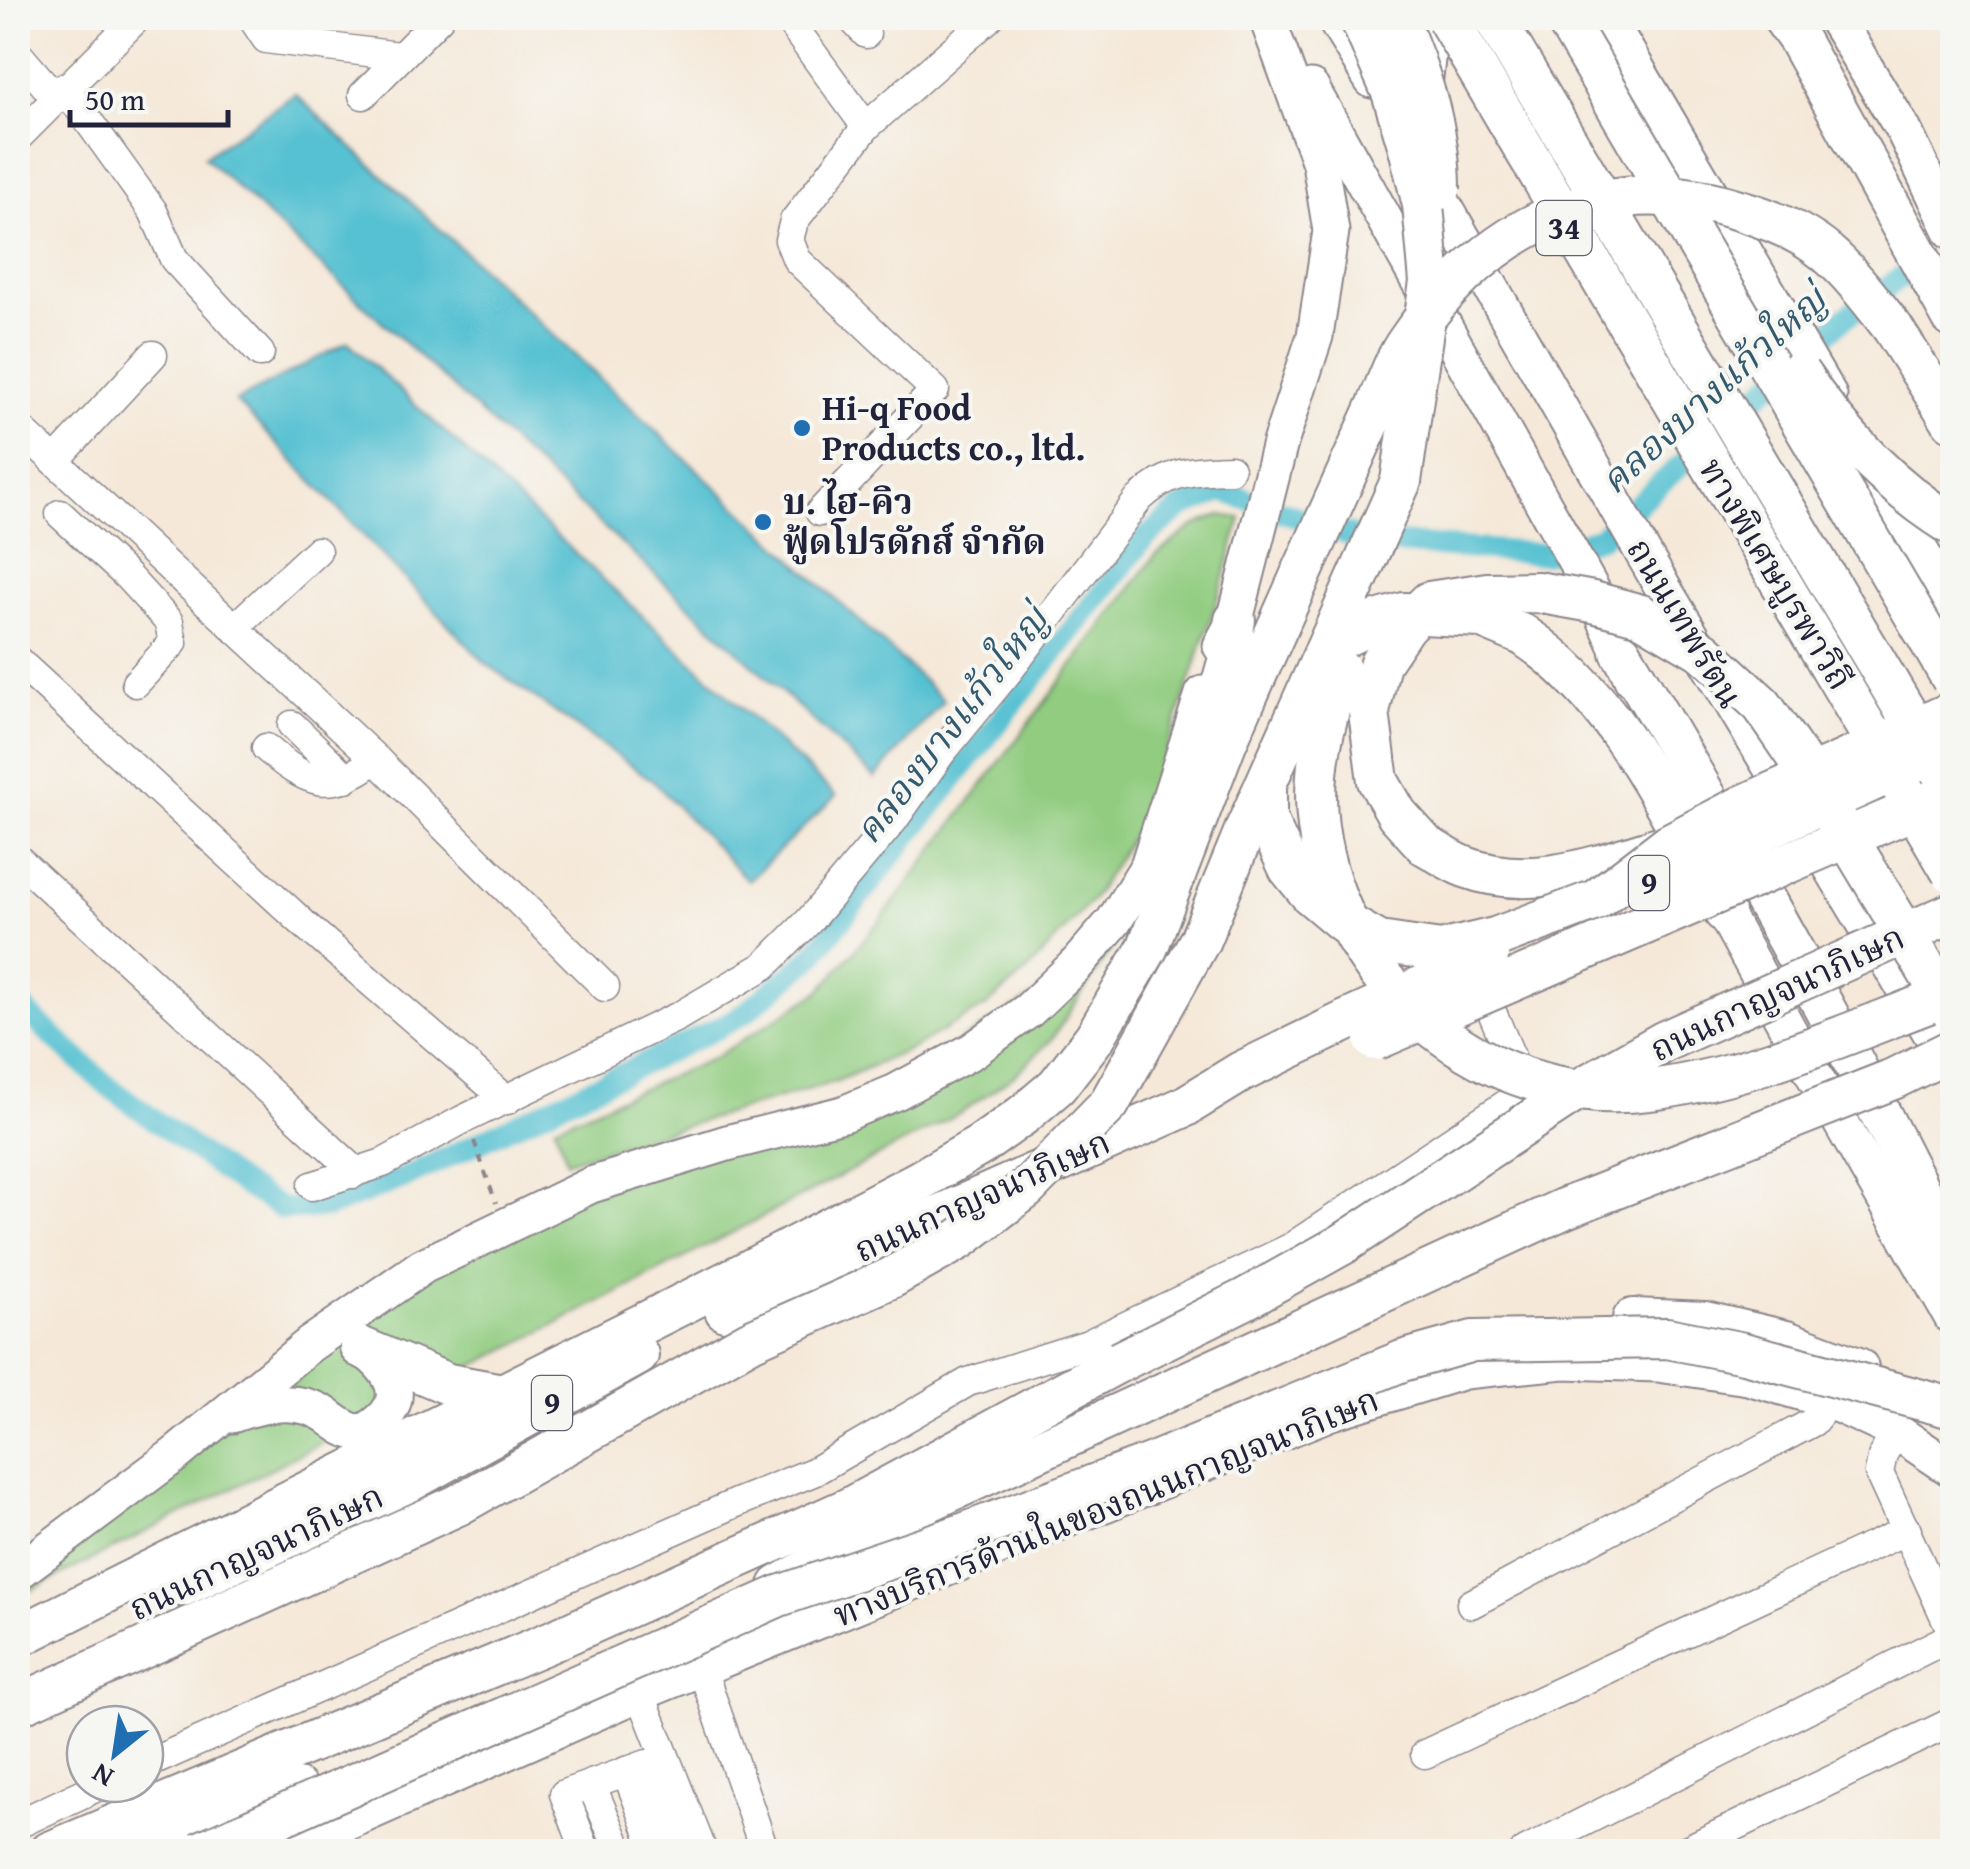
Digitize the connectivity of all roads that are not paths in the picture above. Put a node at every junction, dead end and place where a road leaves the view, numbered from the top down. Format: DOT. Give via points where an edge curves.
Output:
graph roads {
  1 [pos="440,18"];
  2 [pos="786,18"];
  3 [pos="988,18"];
  4 [pos="1269,18"];
  5 [pos="1334,18"];
  6 [pos="1360,18"];
  7 [pos="1397,18"];
  8 [pos="1429,18"];
  9 [pos="1444,18"];
  10 [pos="1494,18"];
  11 [pos="1514,18"];
  12 [pos="1565,18"];
  13 [pos="1587,18"];
  14 [pos="1607,18"];
  15 [pos="1783,18"];
  16 [pos="1835,18"];
  17 [pos="119,24"];
  18 [pos="259,28"];
  19 [pos="18,54"];
  20 [pos="399,56"];
  21 [pos="60,92"];
  22 [pos="363,95"];
  23 [pos="866,127"];
  24 [pos="18,137"];
  25 [pos="1414,154"];
  26 [pos="1952,231"];
  27 [pos="1430,282"];
  28 [pos="1952,317"];
  29 [pos="260,353"];
  30 [pos="153,355"];
  31 [pos="1952,420"];
  32 [pos="18,427"];
  33 [pos="55,461"];
  34 [pos="1230,470"];
  35 [pos="1401,481"];
  36 [pos="820,512"];
  37 [pos="60,514"];
  38 [pos="1952,525"];
  39 [pos="317,552"];
  40 [pos="180,578"];
  41 [pos="1952,604"];
  42 [pos="156,608"];
  43 [pos="1234,620"];
  44 [pos="234,628"];
  45 [pos="1622,652"];
  46 [pos="18,661"];
  47 [pos="1952,679"];
  48 [pos="136,682"];
  49 [pos="1952,712"];
  50 [pos="292,725"];
  51 [pos="1952,744"];
  52 [pos="266,748"];
  53 [pos="376,759"];
  54 [pos="1952,764"];
  55 [pos="346,778"];
  56 [pos="1952,791"];
  57 [pos="1669,844"];
  58 [pos="18,859"];
  59 [pos="1952,872"];
  60 [pos="1952,911"];
  61 [pos="1724,912"];
  62 [pos="1147,948"];
  63 [pos="604,987"];
  64 [pos="1952,994"];
  65 [pos="1492,1012"];
  66 [pos="1952,1012"];
  67 [pos="1361,1030"];
  68 [pos="1952,1050"];
  69 [pos="1952,1067"];
  70 [pos="1893,1079"];
  71 [pos="507,1100"];
  72 [pos="353,1174"];
  73 [pos="312,1186"];
  74 [pos="1952,1256"];
  75 [pos="1952,1318"];
  76 [pos="309,1346"];
  77 [pos="360,1347"];
  78 [pos="502,1394"];
  79 [pos="1830,1401"];
  80 [pos="1952,1409"];
  81 [pos="217,1420"];
  82 [pos="1897,1432"];
  83 [pos="1952,1469"];
  84 [pos="1906,1530"];
  85 [pos="18,1572"];
  86 [pos="770,1590"];
  87 [pos="1471,1604"];
  88 [pos="1952,1634"];
  89 [pos="18,1638"];
  90 [pos="18,1654"];
  91 [pos="702,1669"];
  92 [pos="640,1694"];
  93 [pos="18,1704"];
  94 [pos="1952,1722"];
  95 [pos="1424,1754"];
  96 [pos="165,1756"];
  97 [pos="626,1771"];
  98 [pos="591,1784"];
  99 [pos="65,1802"];
  100 [pos="18,1824"];
  101 [pos="50,1852"];
  102 [pos="146,1852"];
  103 [pos="200,1852"];
  104 [pos="280,1852"];
  105 [pos="586,1852"];
  106 [pos="620,1852"];
  107 [pos="658,1852"];
  108 [pos="680,1852"];
  109 [pos="702,1852"];
  110 [pos="765,1852"];
  111 [pos="1524,1852"];
  112 [pos="1682,1852"];
  1 -- 20 [label="street"];
  2 -- 23 [label="street"];
  3 -- 23 [label="street"];
  4 -- 43 [label="main road" via="1320,163 1331,232 1315,336"];
  4 -- 45 [label="main road"];
  5 -- 25 [label="main road, ถนนเทพรัตน"];
  6 -- 27 [label="highway, bridge" via="1409,148"];
  7 -- 27 [label="highway, bridge" via="1422,83 1440,175 1441,222"];
  8 -- 25 [label="highway"];
  9 -- 59 [label="highway, ทางพิเศษบูรพาวิถี, bridge"];
  9 -- 60 [label="highway, 34"];
  10 -- 56 [label="highway, ทางพิเศษบูรพาวิถี, bridge"];
  11 -- 54 [label="highway, 34"];
  12 -- 47 [label="highway, bridge"];
  13 -- 38 [label="highway, bridge" via="1810,390 1898,486"];
  14 -- 41 [label="main road"];
  15 -- 28 [label="highway"];
  16 -- 26 [label="main road" via="1904,131"];
  17 -- 21 [label="street"];
  18 -- 20 [label="street"];
  19 -- 21 [label="street"];
  20 -- 22 [label="street"];
  21 -- 24 [label="street"];
  21 -- 29 [label="street" via="152,211 174,258"];
  23 -- 36 [label="street" via="800,211 789,240 797,260 936,390"];
  25 -- 69 [label="main road, ถนนเทพรัตน" via="1663,588"];
  27 -- 35 [label="highway, bridge"];
  30 -- 33 [label="street"];
  31 -- 62 [label="highway, bridge" via="1860,286 1826,252 1774,220 1710,200 1658,194 1593,200 1515,232 1463,276 1406,344 1226,743"];
  32 -- 33 [label="street"];
  33 -- 40 [label="street"];
  34 -- 71 [label="street" via="1174,474 1138,499 892,821 764,966 679,1016"];
  35 -- 64 [label="highway, bridge" via="1321,735 1318,826 1340,903 1365,954 1410,1010 1452,1044 1502,1068 1558,1088 1606,1092 1731,1074"];
  35 -- 93 [label="highway, bridge" via="1200,940 1109,1104 1027,1188 960,1240 750,1340 458,1504"];
  37 -- 42 [label="street"];
  39 -- 44 [label="street"];
  40 -- 42 [label="street"];
  40 -- 44 [label="street"];
  42 -- 48 [label="street" via="169,622 172,643"];
  43 -- 62 [label="highway"];
  43 -- 76 [label="main road" via="1214,658 1148,866 1114,921 1029,1010 972,1052 896,1092 842,1114 591,1185 506,1224 423,1266"];
  44 -- 53 [label="street"];
  45 -- 61 [label="main road"];
  45 -- 74 [label="highway" via="1807,972"];
  46 -- 71 [label="street"];
  49 -- 57 [label="highway, bridge"];
  50 -- 55 [label="street"];
  51 -- 67 [label="highway, ถนนกาญจนาภิเษก / 9, bridge"];
  52 -- 55 [label="street" via="305,778"];
  53 -- 55 [label="street"];
  53 -- 63 [label="street"];
  56 -- 67 [label="highway, bridge"];
  57 -- 61 [label="highway, bridge" via="1596,900 1495,938 1441,950 1378,942 1342,921 1289,868 1266,818 1266,758 1281,707 1305,671 1340,639 1404,613 1480,617 1555,656 1588,689"];
  57 -- 66 [label="highway, bridge" via="1533,880 1462,866 1425,844 1378,781 1370,727 1380,663 1406,626 1429,602 1537,592 1641,615 1704,652 1762,705"];
  58 -- 72 [label="street"];
  60 -- 101 [label="highway, ถนนกาญจนาภิเษก, bridge" via="1666,1041 1343,1244 849,1508"];
  61 -- 75 [label="main road"];
  62 -- 78 [label="highway" via="1096,1037 1057,1086 980,1145 744,1274"];
  65 -- 96 [label="street" via="1524,1087 1520,1095 1290,1248 1088,1344 968,1382 813,1472"];
  67 -- 90 [label="highway, ถนนกาญจนาภิเษก / 9" via="1241,1072 1184,1107 696,1323 412,1480 38,1652"];
  68 -- 70 [label="highway, bridge"];
  69 -- 70 [label="highway, bridge"];
  70 -- 86 [label="highway, bridge" via="1564,1209 928,1501"];
  71 -- 72 [label="street"];
  72 -- 73 [label="street"];
  76 -- 77 [label="main road"];
  76 -- 81 [label="main road"];
  77 -- 78 [label="highway" via="448,1384"];
  77 -- 81 [label="main road" via="388,1372 395,1391 390,1412 373,1427 343,1427 294,1403 252,1407"];
  78 -- 89 [label="highway"];
  79 -- 82 [label="main road, ทางบริการด้านในของถนนกาญจนาภิเษก"];
  79 -- 87 [label="street" via="1814,1422"];
  79 -- 91 [label="main road, ทางบริการด้านในของถนนกาญจนาภิเษก" via="1748,1377 1658,1364 1564,1361 1464,1371 1331,1412"];
  80 -- 86 [label="highway" via="1786,1341 1705,1322 1564,1320 1475,1330"];
  80 -- 103 [label="highway, bridge" via="1667,1338 1474,1341 1402,1361 1150,1464 779,1596"];
  81 -- 85 [label="main road"];
  82 -- 83 [label="main road, ทางบริการด้านในของถนนกาญจนาภิเษก"];
  82 -- 84 [label="street" via="1879,1473"];
  84 -- 88 [label="street"];
  84 -- 95 [label="street"];
  86 -- 102 [label="highway"];
  88 -- 111 [label="street"];
  91 -- 92 [label="main road, ทางบริการด้านในของถนนกาญจนาภิเษก"];
  91 -- 110 [label="street"];
  92 -- 104 [label="main road, ทางบริการด้านในของถนนกาญจนาภิเษก"];
  92 -- 109 [label="street"];
  94 -- 112 [label="street"];
  97 -- 98 [label="street"];
  97 -- 107 [label="street"];
  97 -- 108 [label="street" via="647,1764"];
  98 -- 105 [label="street" via="564,1794"];
  98 -- 106 [label="street"];
  99 -- 100 [label="street"];
}
